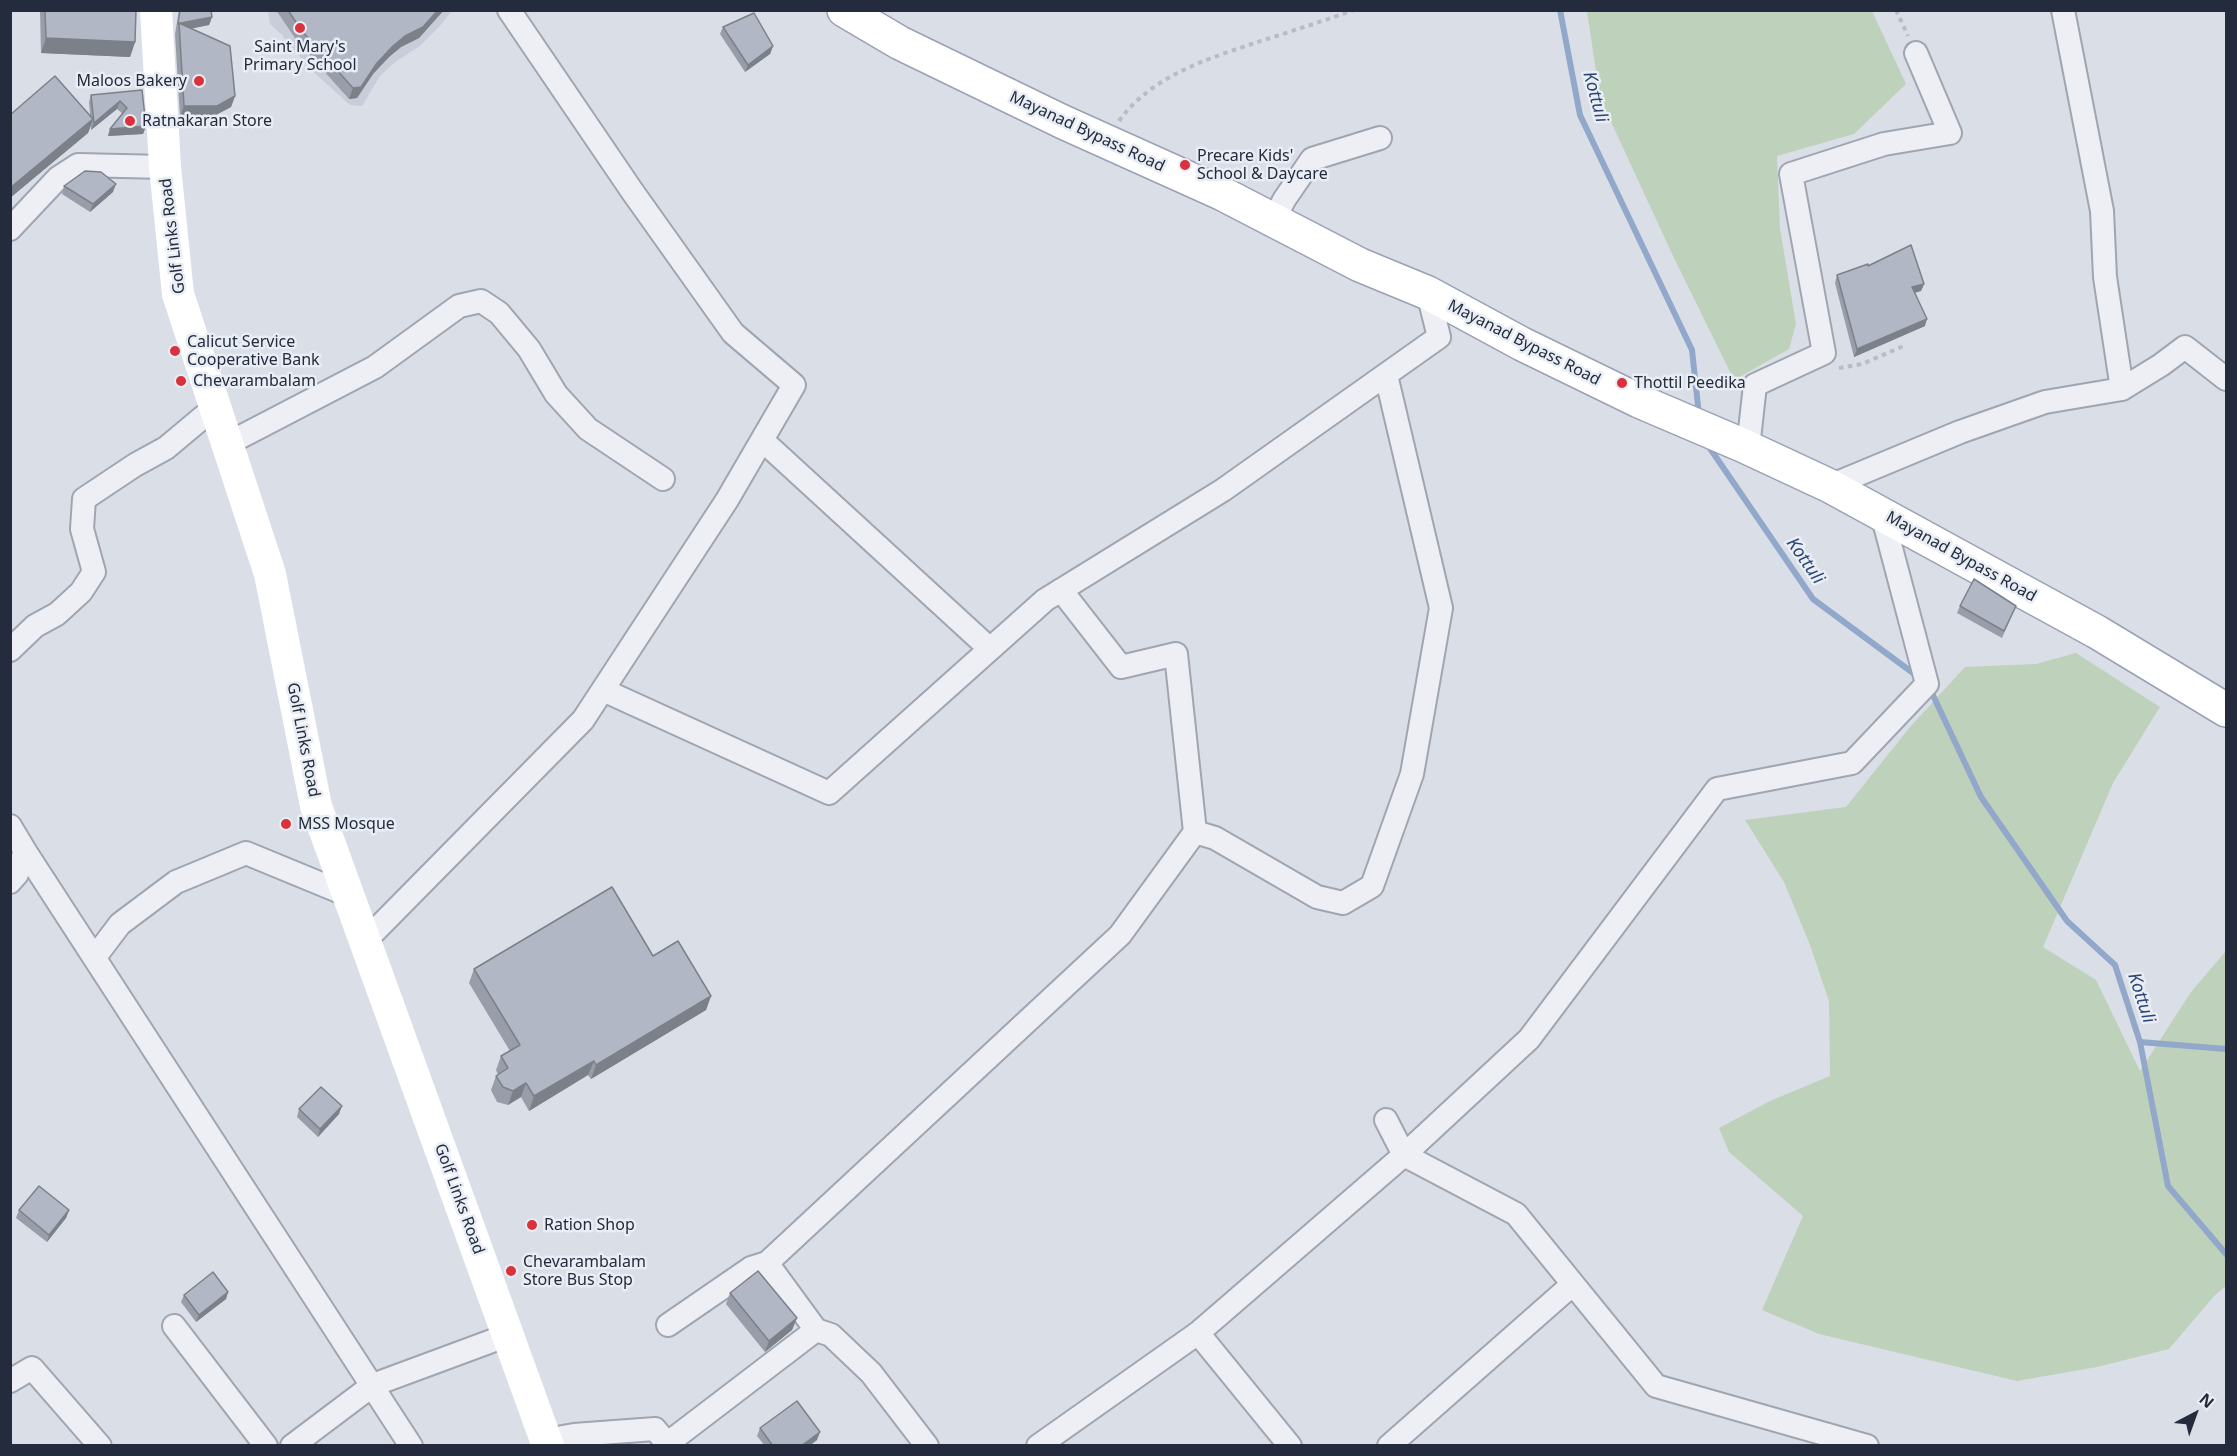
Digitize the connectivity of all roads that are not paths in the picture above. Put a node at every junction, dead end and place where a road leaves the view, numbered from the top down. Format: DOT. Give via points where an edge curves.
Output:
graph roads {
  1 [pos="156,10"];
  2 [pos="509,10"];
  3 [pos="844,10"];
  4 [pos="2063,10"];
  5 [pos="1916,53"];
  6 [pos="1380,138"];
  7 [pos="165,167"];
  8 [pos="1274,220"];
  9 [pos="10,229"];
  10 [pos="1428,293"];
  11 [pos="1386,375"];
  12 [pos="2226,379"];
  13 [pos="2122,389"];
  14 [pos="215,407"];
  15 [pos="762,440"];
  16 [pos="227,444"];
  17 [pos="1745,446"];
  18 [pos="663,479"];
  19 [pos="1830,486"];
  20 [pos="1882,514"];
  21 [pos="1061,590"];
  22 [pos="990,649"];
  23 [pos="10,650"];
  24 [pos="603,690"];
  25 [pos="2226,710"];
  26 [pos="10,826"];
  27 [pos="1195,832"];
  28 [pos="25,851"];
  29 [pos="10,882"];
  30 [pos="348,895"];
  31 [pos="365,941"];
  32 [pos="95,957"];
  33 [pos="1386,1120"];
  34 [pos="1404,1155"];
  35 [pos="766,1263"];
  36 [pos="1573,1284"];
  37 [pos="668,1325"];
  38 [pos="174,1326"];
  39 [pos="816,1330"];
  40 [pos="1198,1333"];
  41 [pos="508,1335"];
  42 [pos="10,1381"];
  43 [pos="373,1386"];
  44 [pos="547,1443"];
  45 [pos="668,1444"];
  46 [pos="923,1444"];
  47 [pos="100,1446"];
  48 [pos="266,1446"];
  49 [pos="292,1446"];
  50 [pos="411,1446"];
  51 [pos="1038,1446"];
  52 [pos="1290,1446"];
  53 [pos="1389,1446"];
  54 [pos="1867,1446"];
  1 -- 7 [label="main road, Golf Links Road"];
  2 -- 15 [label="street" via="733,333 794,385"];
  3 -- 8 [label="main road, Mayanad Bypass Road" via="900,43"];
  4 -- 13 [label="street" via="2102,211 2105,276"];
  5 -- 17 [label="street" via="1950,133 1884,144 1799,171 1823,354 1755,385"];
  6 -- 8 [label="street" via="1312,159"];
  7 -- 9 [label="street" via="78,165 58,178"];
  7 -- 14 [label="main road, Golf Links Road" via="178,294"];
  8 -- 10 [label="main road, Mayanad Bypass Road" via="1360,265"];
  10 -- 11 [label="street" via="1439,337"];
  10 -- 17 [label="main road, Mayanad Bypass Road" via="1639,401"];
  11 -- 21 [label="street" via="1223,490"];
  11 -- 27 [label="street" via="1441,608 1412,774 1372,886 1343,903 1317,897 1215,838"];
  12 -- 13 [label="street" via="2185,347"];
  13 -- 19 [label="street" via="2044,402"];
  14 -- 16 [label="main road, Golf Links Road"];
  14 -- 23 [label="street" via="166,448 84,499 82,529 93,572 81,592"];
  15 -- 22 [label="street"];
  15 -- 24 [label="street"];
  16 -- 18 [label="street" via="375,367 459,306 481,301 522,340 556,394 588,429"];
  16 -- 30 [label="main road, Golf Links Road" via="270,574 316,806"];
  17 -- 19 [label="main road, Mayanad Bypass Road"];
  19 -- 20 [label="main road, Mayanad Bypass Road"];
  20 -- 25 [label="main road, Mayanad Bypass Road" via="2097,632"];
  20 -- 34 [label="street" via="1927,684 1852,763 1717,789 1529,1039"];
  21 -- 22 [label="street"];
  21 -- 27 [label="street" via="1121,667 1176,654"];
  22 -- 24 [label="street" via="829,793"];
  24 -- 31 [label="street" via="583,720"];
  26 -- 28 [label="street"];
  27 -- 35 [label="street" via="1120,935"];
  28 -- 29 [label="street"];
  28 -- 32 [label="street"];
  30 -- 31 [label="main road, Golf Links Road"];
  30 -- 32 [label="street" via="246,853 176,882 120,924"];
  31 -- 41 [label="main road, Golf Links Road"];
  32 -- 43 [label="street"];
  33 -- 34 [label="street"];
  34 -- 36 [label="street" via="1516,1214"];
  34 -- 40 [label="street"];
  35 -- 37 [label="street" via="751,1268"];
  35 -- 39 [label="street"];
  36 -- 53 [label="street"];
  36 -- 54 [label="street" via="1656,1386"];
  38 -- 48 [label="street"];
  39 -- 45 [label="street"];
  39 -- 46 [label="street" via="831,1335 871,1373"];
  40 -- 51 [label="street"];
  40 -- 52 [label="street"];
  41 -- 43 [label="street"];
  41 -- 44 [label="main road, Golf Links Road"];
  42 -- 47 [label="street" via="32,1368"];
  43 -- 49 [label="street"];
  43 -- 50 [label="street"];
  44 -- 45 [label="street" via="573,1435 655,1429"];
}
